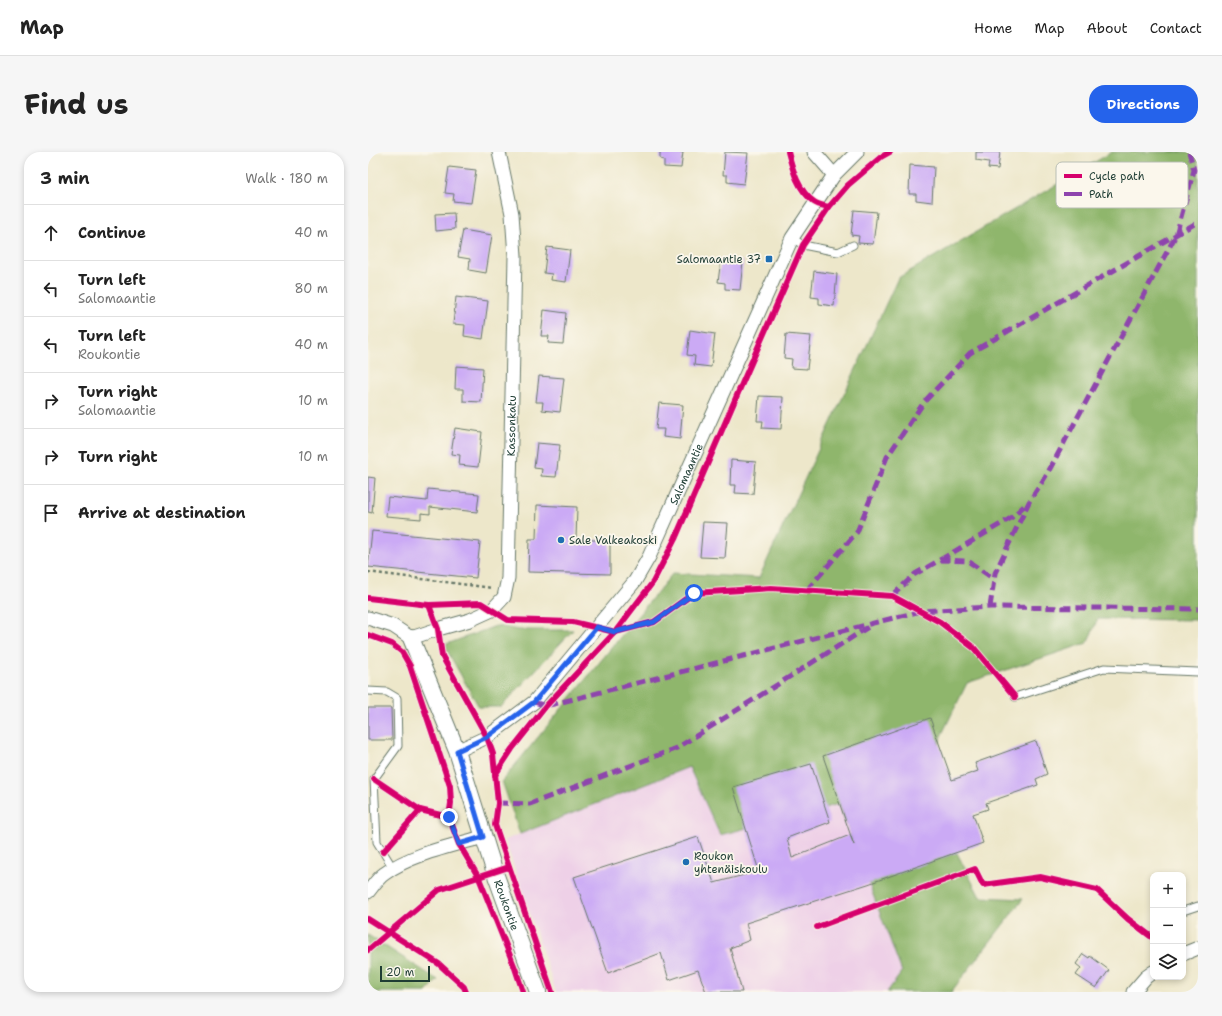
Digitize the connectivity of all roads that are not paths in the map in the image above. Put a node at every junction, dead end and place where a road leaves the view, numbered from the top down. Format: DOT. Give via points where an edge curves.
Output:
graph roads {
  1 [pos="499,152"];
  2 [pos="814,152"];
  3 [pos="857,152"];
  4 [pos="834,175"];
  5 [pos="792,238"];
  6 [pos="853,246"];
  7 [pos="368,618"];
  8 [pos="411,638"];
  9 [pos="1198,672"];
  10 [pos="368,691"];
  11 [pos="1015,697"];
  12 [pos="457,751"];
  13 [pos="483,837"];
  14 [pos="393,868"];
  15 [pos="368,892"];
  16 [pos="1198,906"];
  17 [pos="1186,910"];
  18 [pos="1198,948"];
  19 [pos="1186,953"];
  20 [pos="1150,974"];
  21 [pos="538,992"];
  22 [pos="1133,992"];
  1 -- 8 [label="street, Kassonkatu" via="512,214 515,256 506,590 504,597 492,610 470,620"];
  2 -- 4 [label="street"];
  3 -- 4 [label="street, Salomaantie"];
  4 -- 5 [label="street, Salomaantie"];
  5 -- 6 [label="lane" via="803,246 838,252"];
  5 -- 12 [label="street, Salomaantie" via="649,557 635,581 534,702 487,737"];
  7 -- 8 [label="street" via="393,626"];
  8 -- 12 [label="street, Roukontie"];
  9 -- 11 [label="lane" via="1104,668"];
  10 -- 14 [label="lane" via="387,692 397,698 398,746 374,778 377,842"];
  12 -- 13 [label="street, Roukontie"];
  13 -- 14 [label="street" via="420,856"];
  13 -- 21 [label="street, Roukontie"];
  14 -- 15 [label="street" via="383,874"];
  16 -- 17 [label="lane"];
  18 -- 19 [label="street"];
  20 -- 22 [label="street"];
}
